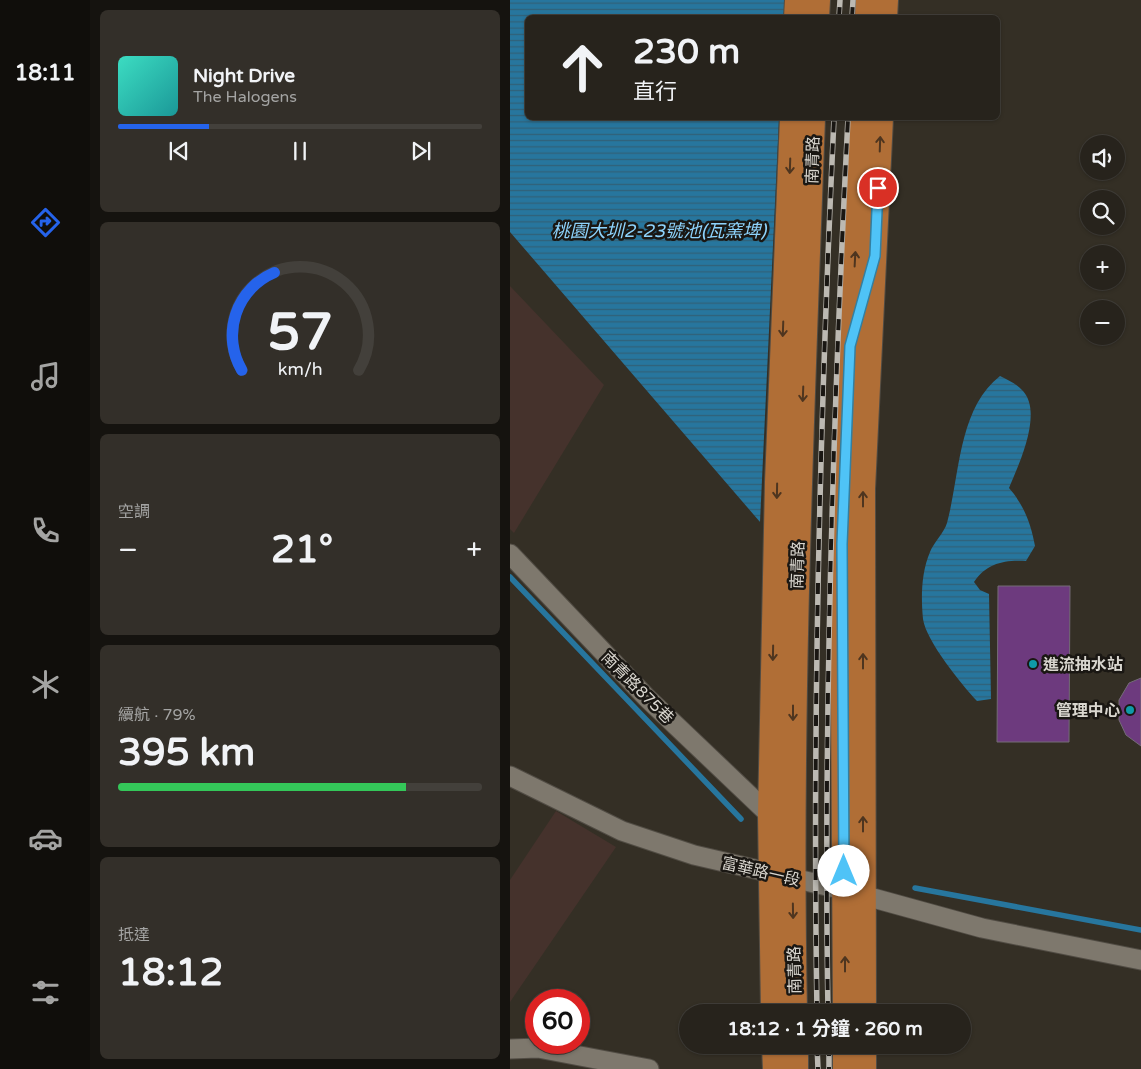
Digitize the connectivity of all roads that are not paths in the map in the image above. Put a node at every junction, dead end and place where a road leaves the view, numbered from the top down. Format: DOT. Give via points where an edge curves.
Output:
graph roads {
  1 [pos="797,0"];
  2 [pos="818,0"];
  3 [pos="868,0"];
  4 [pos="886,0"];
  5 [pos="796,15"];
  6 [pos="817,15"];
  7 [pos="867,15"];
  8 [pos="885,15"];
  9 [pos="792,120"];
  10 [pos="813,120"];
  11 [pos="862,120"];
  12 [pos="881,120"];
  13 [pos="875,256"];
  14 [pos="850,346"];
  15 [pos="510,554"];
  16 [pos="510,776"];
  17 [pos="770,815"];
  18 [pos="781,876"];
  19 [pos="854,893"];
  20 [pos="1141,960"];
  21 [pos="774,1004"];
  22 [pos="794,1004"];
  23 [pos="846,1004"];
  24 [pos="863,1004"];
  25 [pos="510,1049"];
  26 [pos="774,1054"];
  27 [pos="796,1054"];
  28 [pos="845,1054"];
  29 [pos="864,1054"];
  30 [pos="649,1069"];
  31 [pos="775,1069"];
  32 [pos="796,1069"];
  33 [pos="845,1069"];
  34 [pos="864,1069"];
  1 -- 5 [label="main road"];
  2 -- 6 [label="main road"];
  3 -- 7 [label="main road"];
  4 -- 8 [label="main road"];
  9 -- 17 [label="main road, one-way" via="777,482"];
  10 -- 18 [label="main road, 南青路, one-way" via="794,658"];
  14 -- 11 [label="main road, one-way"];
  13 -- 12 [label="main road, one-way"];
  13 -- 14 [label="main road"];
  19 -- 13 [label="main road, one-way" via="863,489"];
  14 -- 19 [label="main road" via="842,544"];
  15 -- 17 [label="street, 南青路875巷" via="646,697"];
  16 -- 18 [label="street, 富華路一段" via="622,832 694,855"];
  17 -- 18 [label="main road"];
  18 -- 19 [label="street, 富華路一段"];
  18 -- 21 [label="main road"];
  18 -- 22 [label="main road, 南青路, one-way"];
  19 -- 20 [label="street, 富華路一段" via="982,928"];
  23 -- 19 [label="main road, one-way"];
  19 -- 24 [label="main road"];
  25 -- 30 [label="street" via="538,1048"];
  26 -- 31 [label="main road"];
  27 -- 32 [label="main road"];
  28 -- 33 [label="main road"];
  29 -- 34 [label="main road"];
}
